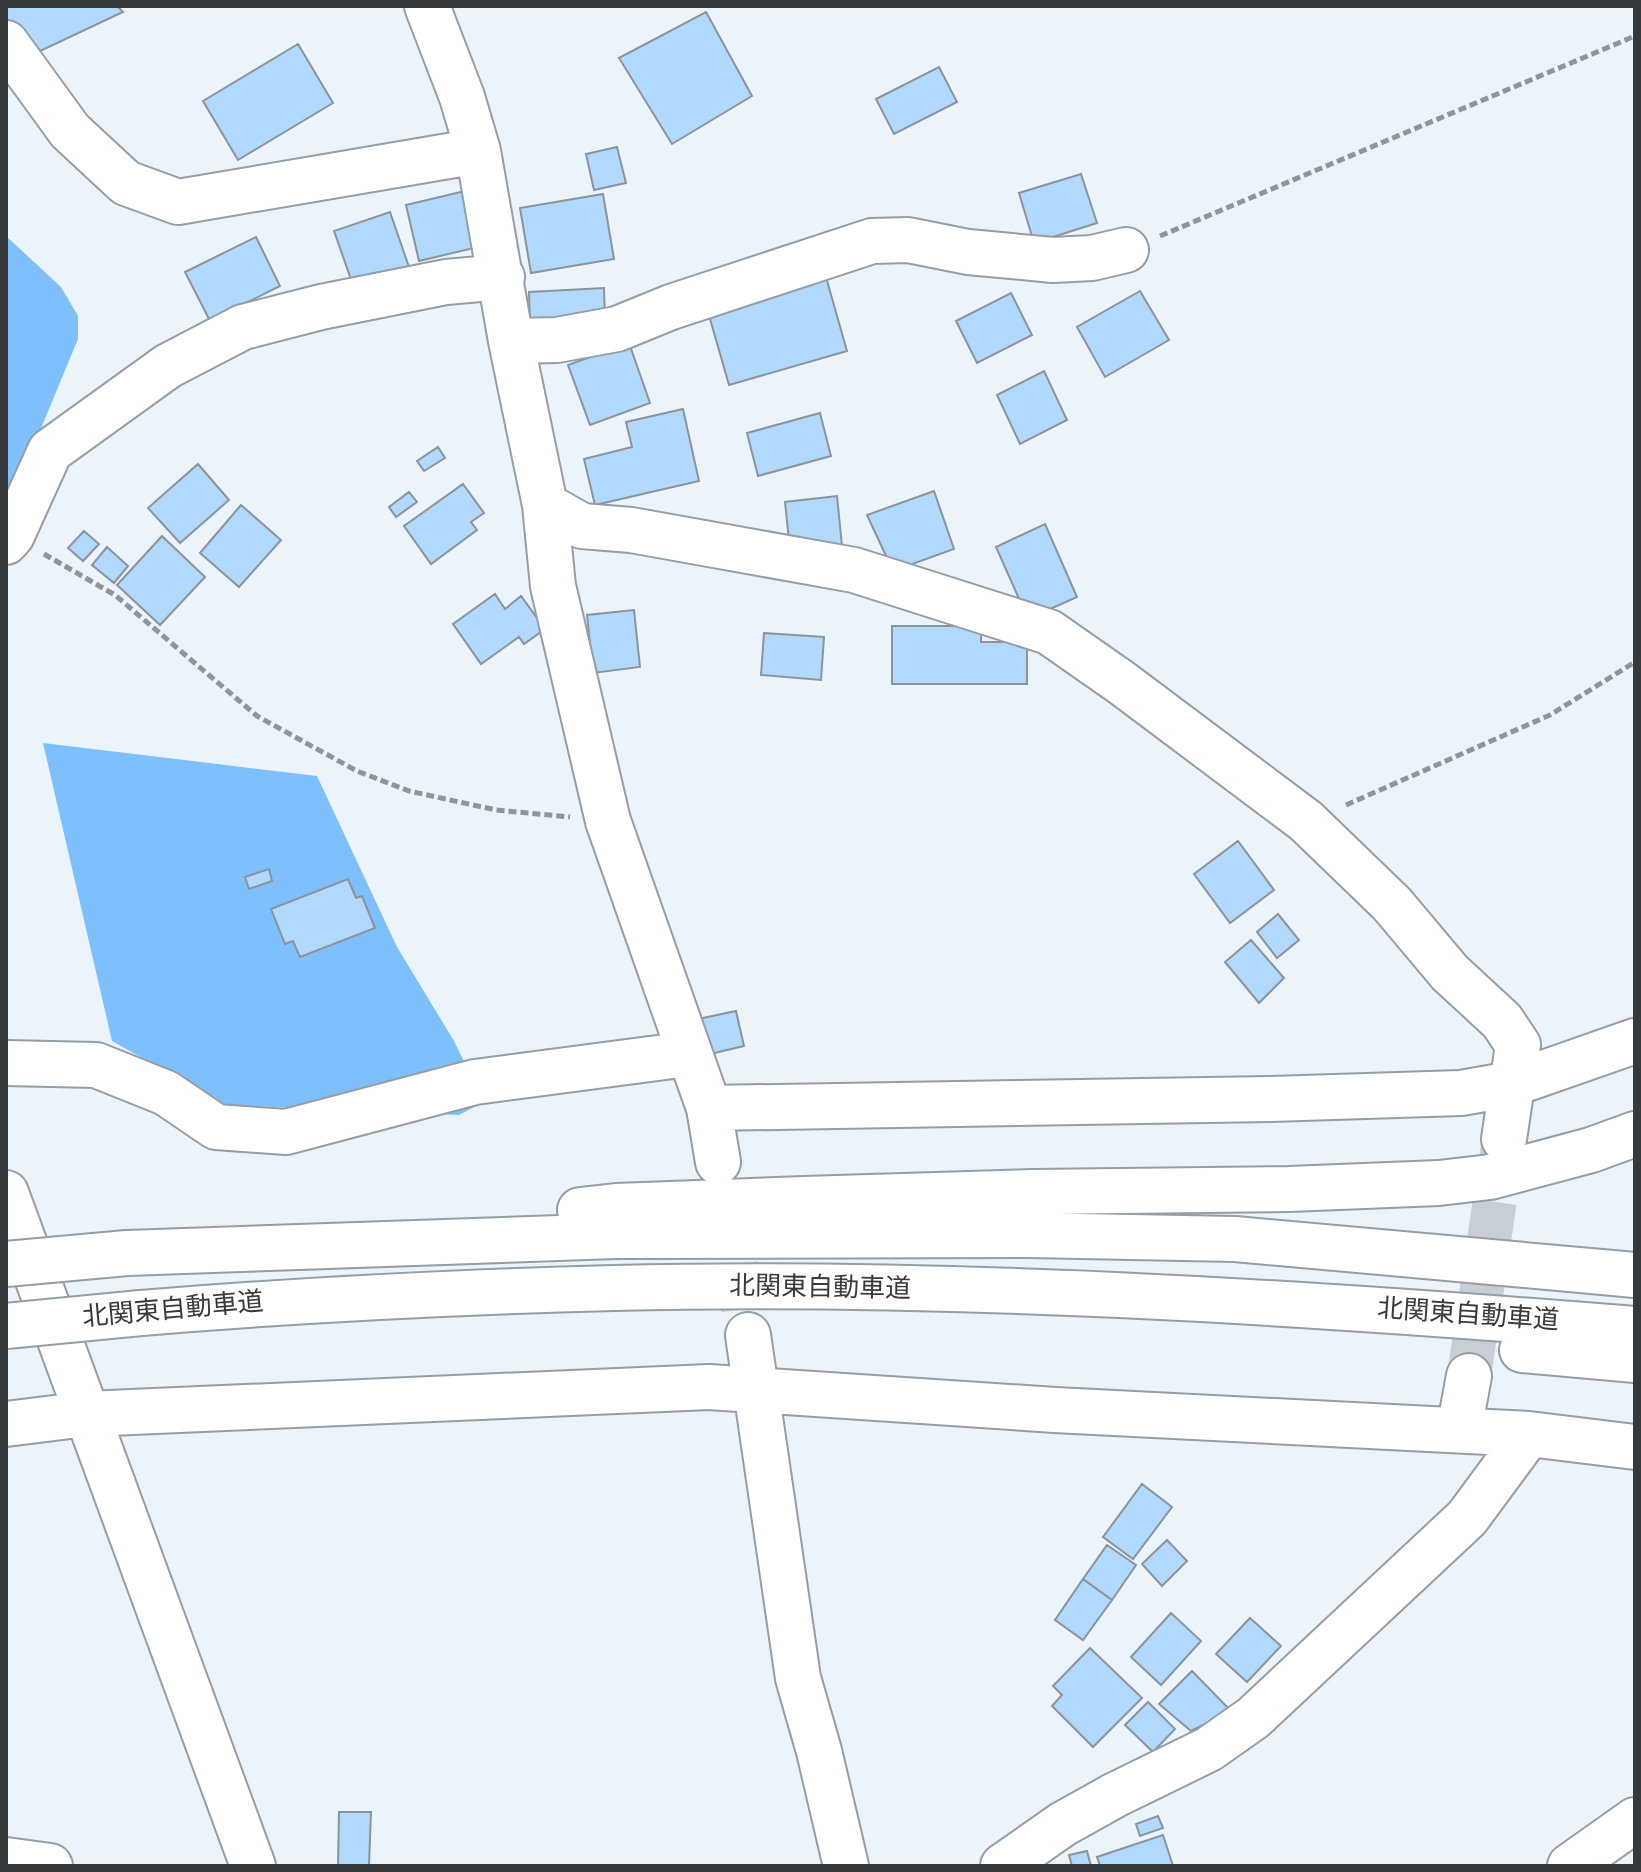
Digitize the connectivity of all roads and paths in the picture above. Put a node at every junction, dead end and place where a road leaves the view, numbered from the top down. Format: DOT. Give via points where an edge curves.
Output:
graph roads {
  1 [pos="427,6"];
  2 [pos="1635,36"];
  3 [pos="6,43"];
  4 [pos="478,151"];
  5 [pos="1126,250"];
  6 [pos="502,277"];
  7 [pos="511,341"];
  8 [pos="545,505"];
  9 [pos="8,536"];
  10 [pos="1635,662"];
  11 [pos="608,821"];
  12 [pos="1306,821"];
  13 [pos="1635,1041"];
  14 [pos="688,1054"];
  15 [pos="6,1063"];
  16 [pos="1512,1084"];
  17 [pos="709,1108"];
  18 [pos="1635,1134"];
  19 [pos="1504,1139"];
  20 [pos="718,1162"];
  21 [pos="6,1193"];
  22 [pos="296,1247"];
  23 [pos="6,1264"];
  24 [pos="1635,1275"];
  25 [pos="1023,1292"];
  26 [pos="6,1326"];
  27 [pos="1635,1329"];
  28 [pos="748,1335"];
  29 [pos="1635,1360"];
  30 [pos="1469,1376"];
  31 [pos="756,1388"];
  32 [pos="86,1414"];
  33 [pos="6,1424"];
  34 [pos="1459,1430"];
  35 [pos="1529,1434"];
  36 [pos="1635,1447"];
  37 [pos="1635,1820"];
  38 [pos="6,1860"];
  39 [pos="50,1866"];
  40 [pos="253,1866"];
  41 [pos="846,1866"];
  42 [pos="1003,1866"];
  43 [pos="1570,1866"];
  1 -- 4 [label="main road"];
  2 -- 5 [label="path"];
  3 -- 4 [label="main road" via="70,131 126,183 178,202"];
  4 -- 6 [label="main road"];
  5 -- 7 [label="main road" via="1053,260 908,240 872,241 617,329 557,340"];
  6 -- 7 [label="main road"];
  6 -- 9 [label="main road" via="382,292 243,327 168,366 50,451"];
  7 -- 8 [label="main road"];
  8 -- 11 [label="main road" via="553,586"];
  8 -- 12 [label="main road" via="582,526 854,570 1049,632"];
  9 -- 11 [label="path" via="115,595 257,716 357,771 409,791 496,810"];
  10 -- 12 [label="path" via="1550,715"];
  11 -- 14 [label="main road"];
  12 -- 16 [label="main road" via="1502,1021 1518,1045"];
  13 -- 16 [label="main road"];
  14 -- 15 [label="main road" via="475,1082 286,1132 216,1127 166,1093 96,1065"];
  14 -- 17 [label="main road"];
  16 -- 17 [label="main road" via="1461,1093 1271,1099"];
  16 -- 19 [label="main road"];
  17 -- 20 [label="main road"];
  18 -- 22 [label="main road" via="1490,1177 1439,1183 616,1206"];
  21 -- 32 [label="main road"];
  22 -- 23 [label="main road, 北関東自動車道, bridge"];
  22 -- 24 [label="main road, 北関東自動車道" via="802,1234 1235,1239"];
  25 -- 26 [label="main road, 北関東自動車道, bridge" via="616,1288 300,1300"];
  25 -- 27 [label="main road, 北関東自動車道" via="1259,1301"];
  25 -- 29 [label="main road" via="1253,1330"];
  28 -- 31 [label="main road"];
  30 -- 34 [label="main road"];
  31 -- 32 [label="main road"];
  31 -- 34 [label="main road" via="1055,1410"];
  31 -- 41 [label="main road" via="798,1678"];
  32 -- 33 [label="main road"];
  32 -- 40 [label="main road"];
  34 -- 35 [label="main road"];
  35 -- 36 [label="main road"];
  35 -- 42 [label="main road" via="1467,1518 1253,1718 1209,1749 1063,1824"];
  37 -- 43 [label="main road"];
  38 -- 39 [label="main road"];
}
